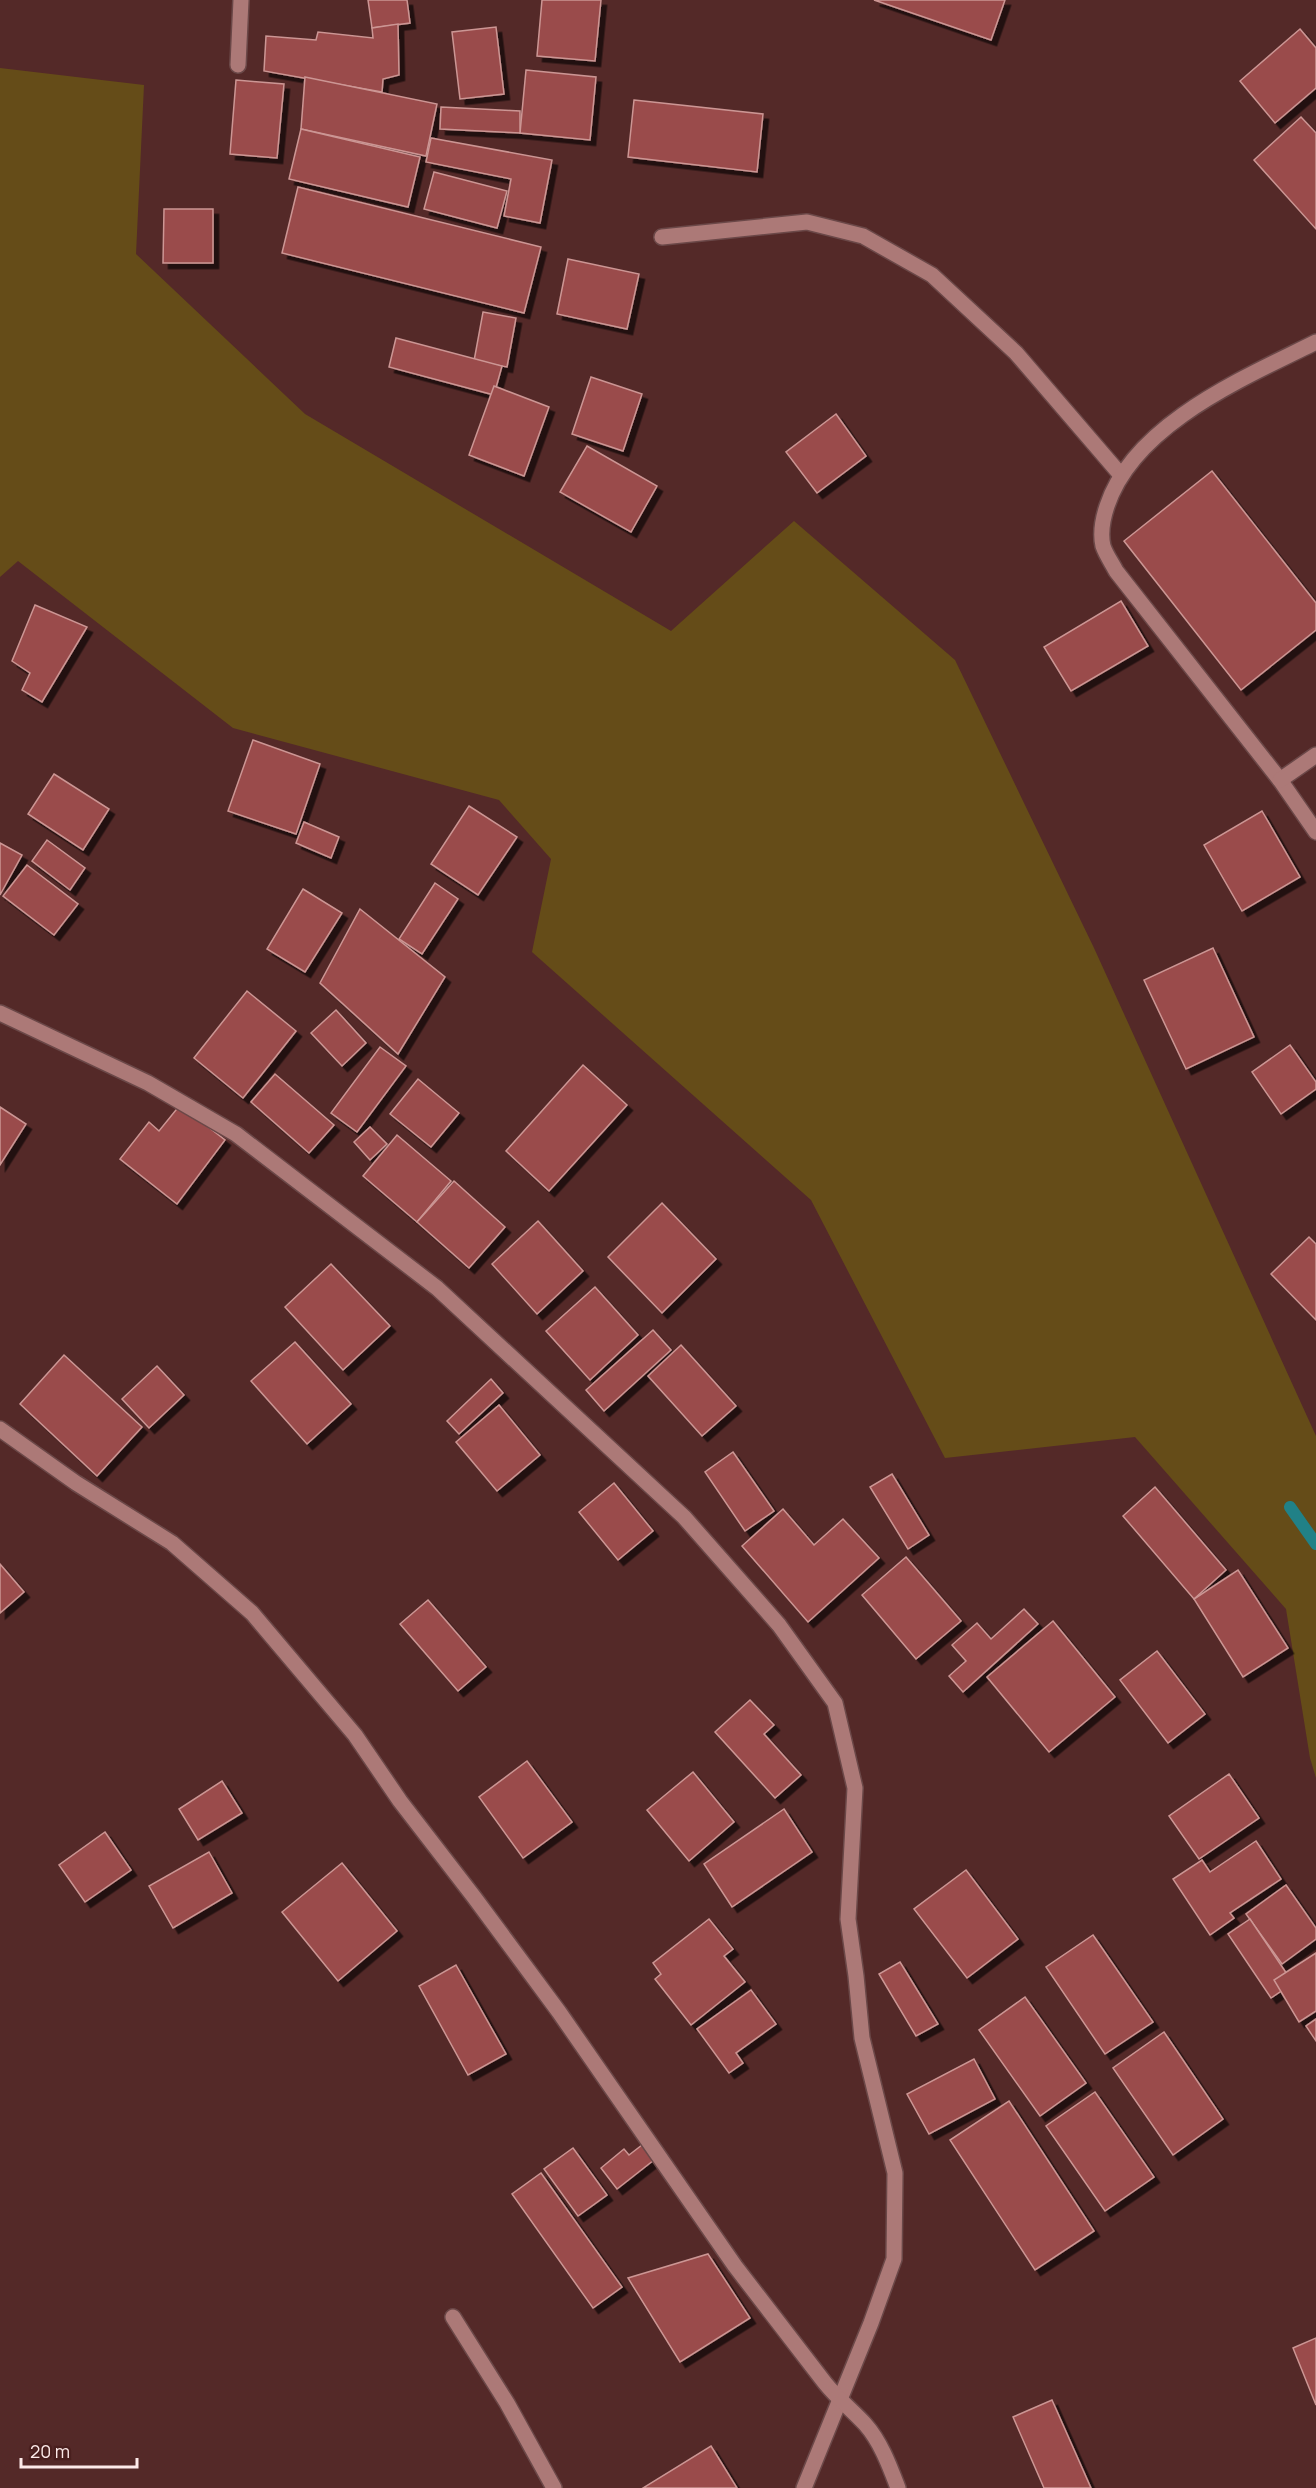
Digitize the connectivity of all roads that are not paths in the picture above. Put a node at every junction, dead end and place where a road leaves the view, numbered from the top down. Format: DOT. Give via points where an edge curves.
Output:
graph roads {
  1 [pos="241,0"];
  2 [pos="238,65"];
  3 [pos="662,237"];
  4 [pos="1316,342"];
  5 [pos="1120,474"];
  6 [pos="1316,755"];
  7 [pos="1281,780"];
  8 [pos="1316,832"];
  9 [pos="0,1014"];
  10 [pos="0,1429"];
  11 [pos="453,2317"];
  12 [pos="840,2402"];
  13 [pos="554,2488"];
  14 [pos="804,2488"];
  15 [pos="897,2488"];
  1 -- 2 [label="street"];
  3 -- 5 [label="street" via="807,222 863,236 932,275 1016,353"];
  4 -- 5 [label="street" via="1211,395 1167,428"];
  5 -- 7 [label="street" via="1102,521 1103,546 1116,571"];
  6 -- 7 [label="street"];
  7 -- 8 [label="street"];
  9 -- 12 [label="street" via="148,1083 236,1134 437,1288 684,1517 779,1625 835,1703 855,1788 848,1919 862,2038 895,2173 894,2259"];
  10 -- 12 [label="street" via="76,1483 172,1543 252,1613 355,1736 400,1802 559,2012 735,2266"];
  11 -- 13 [label="street"];
  12 -- 14 [label="street"];
  12 -- 15 [label="street" via="866,2426 887,2461"];
}
